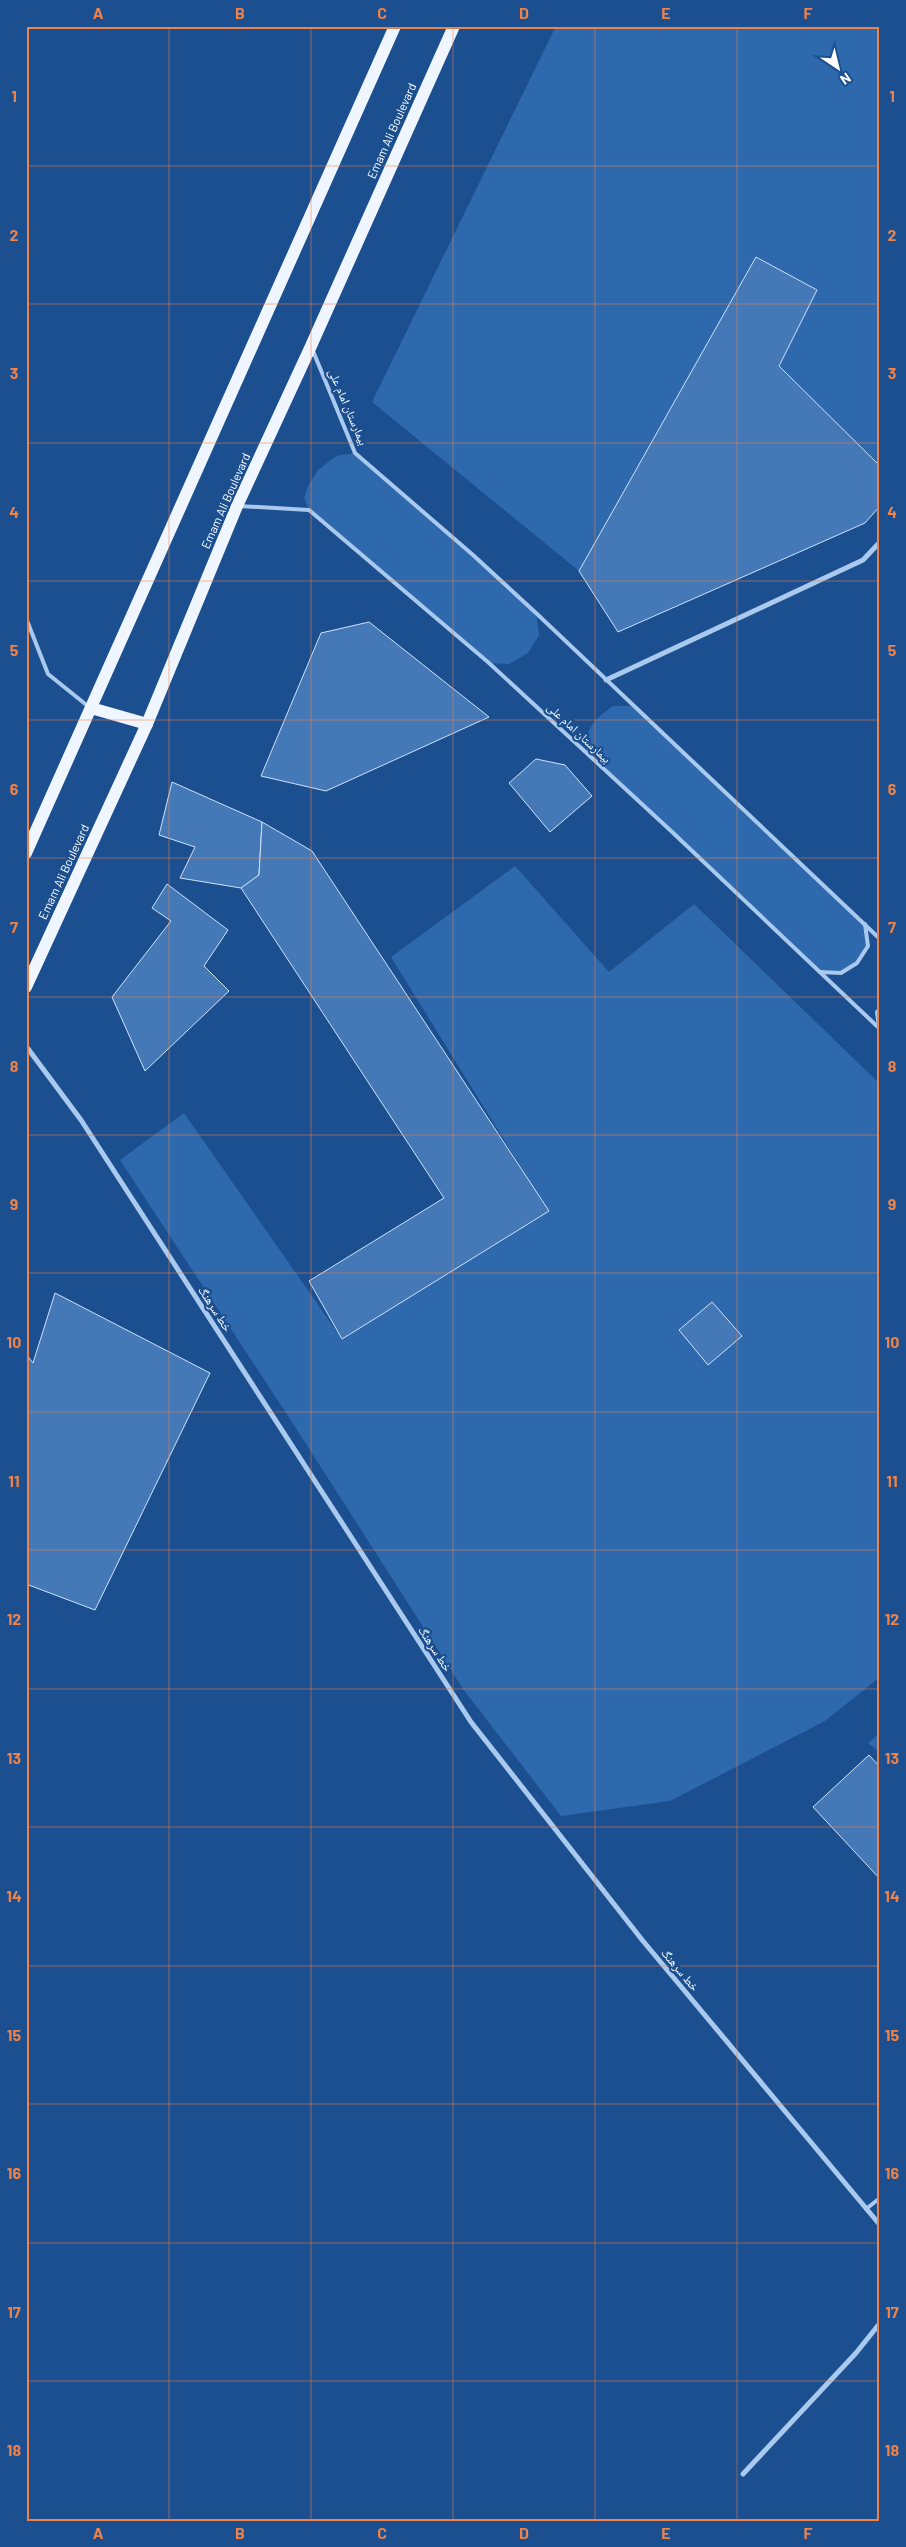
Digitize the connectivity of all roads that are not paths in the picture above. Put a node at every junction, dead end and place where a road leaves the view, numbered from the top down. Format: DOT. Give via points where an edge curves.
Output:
graph roads {
  1 [pos="395,26"];
  2 [pos="454,26"];
  3 [pos="312,346"];
  4 [pos="237,506"];
  5 [pos="880,542"];
  6 [pos="26,618"];
  7 [pos="606,680"];
  8 [pos="91,708"];
  9 [pos="148,724"];
  10 [pos="26,853"];
  11 [pos="865,924"];
  12 [pos="880,938"];
  13 [pos="820,972"];
  14 [pos="26,987"];
  15 [pos="880,1009"];
  16 [pos="880,1029"];
  17 [pos="26,1046"];
  18 [pos="880,2198"];
  19 [pos="866,2209"];
  20 [pos="880,2225"];
  21 [pos="880,2324"];
  22 [pos="743,2474"];
  1 -- 8 [label="main road"];
  2 -- 3 [label="main road, Emam Ali Boulevard"];
  3 -- 4 [label="main road, Emam Ali Boulevard"];
  3 -- 7 [label="lane, بیمارستان امام علی" via="356,453 473,554"];
  4 -- 9 [label="main road, Emam Ali Boulevard"];
  4 -- 13 [label="lane, بیمارستان امام علی" via="309,510 489,663"];
  5 -- 7 [label="street" via="862,560"];
  6 -- 8 [label="lane" via="48,674"];
  7 -- 11 [label="lane, بیمارستان امام علی"];
  8 -- 9 [label="main road"];
  8 -- 10 [label="main road"];
  9 -- 14 [label="main road, Emam Ali Boulevard"];
  11 -- 12 [label="lane, بیمارستان امام علی"];
  11 -- 13 [label="lane" via="868,946 857,963 842,973"];
  13 -- 16 [label="lane, بیمارستان امام علی"];
  15 -- 16 [label="lane" via="877,1012"];
  17 -- 19 [label="street, خط سرهنگ" via="81,1120 471,1722 643,1941"];
  18 -- 19 [label="lane"];
  19 -- 20 [label="street, خط سرهنگ"];
  21 -- 22 [label="street"];
}
